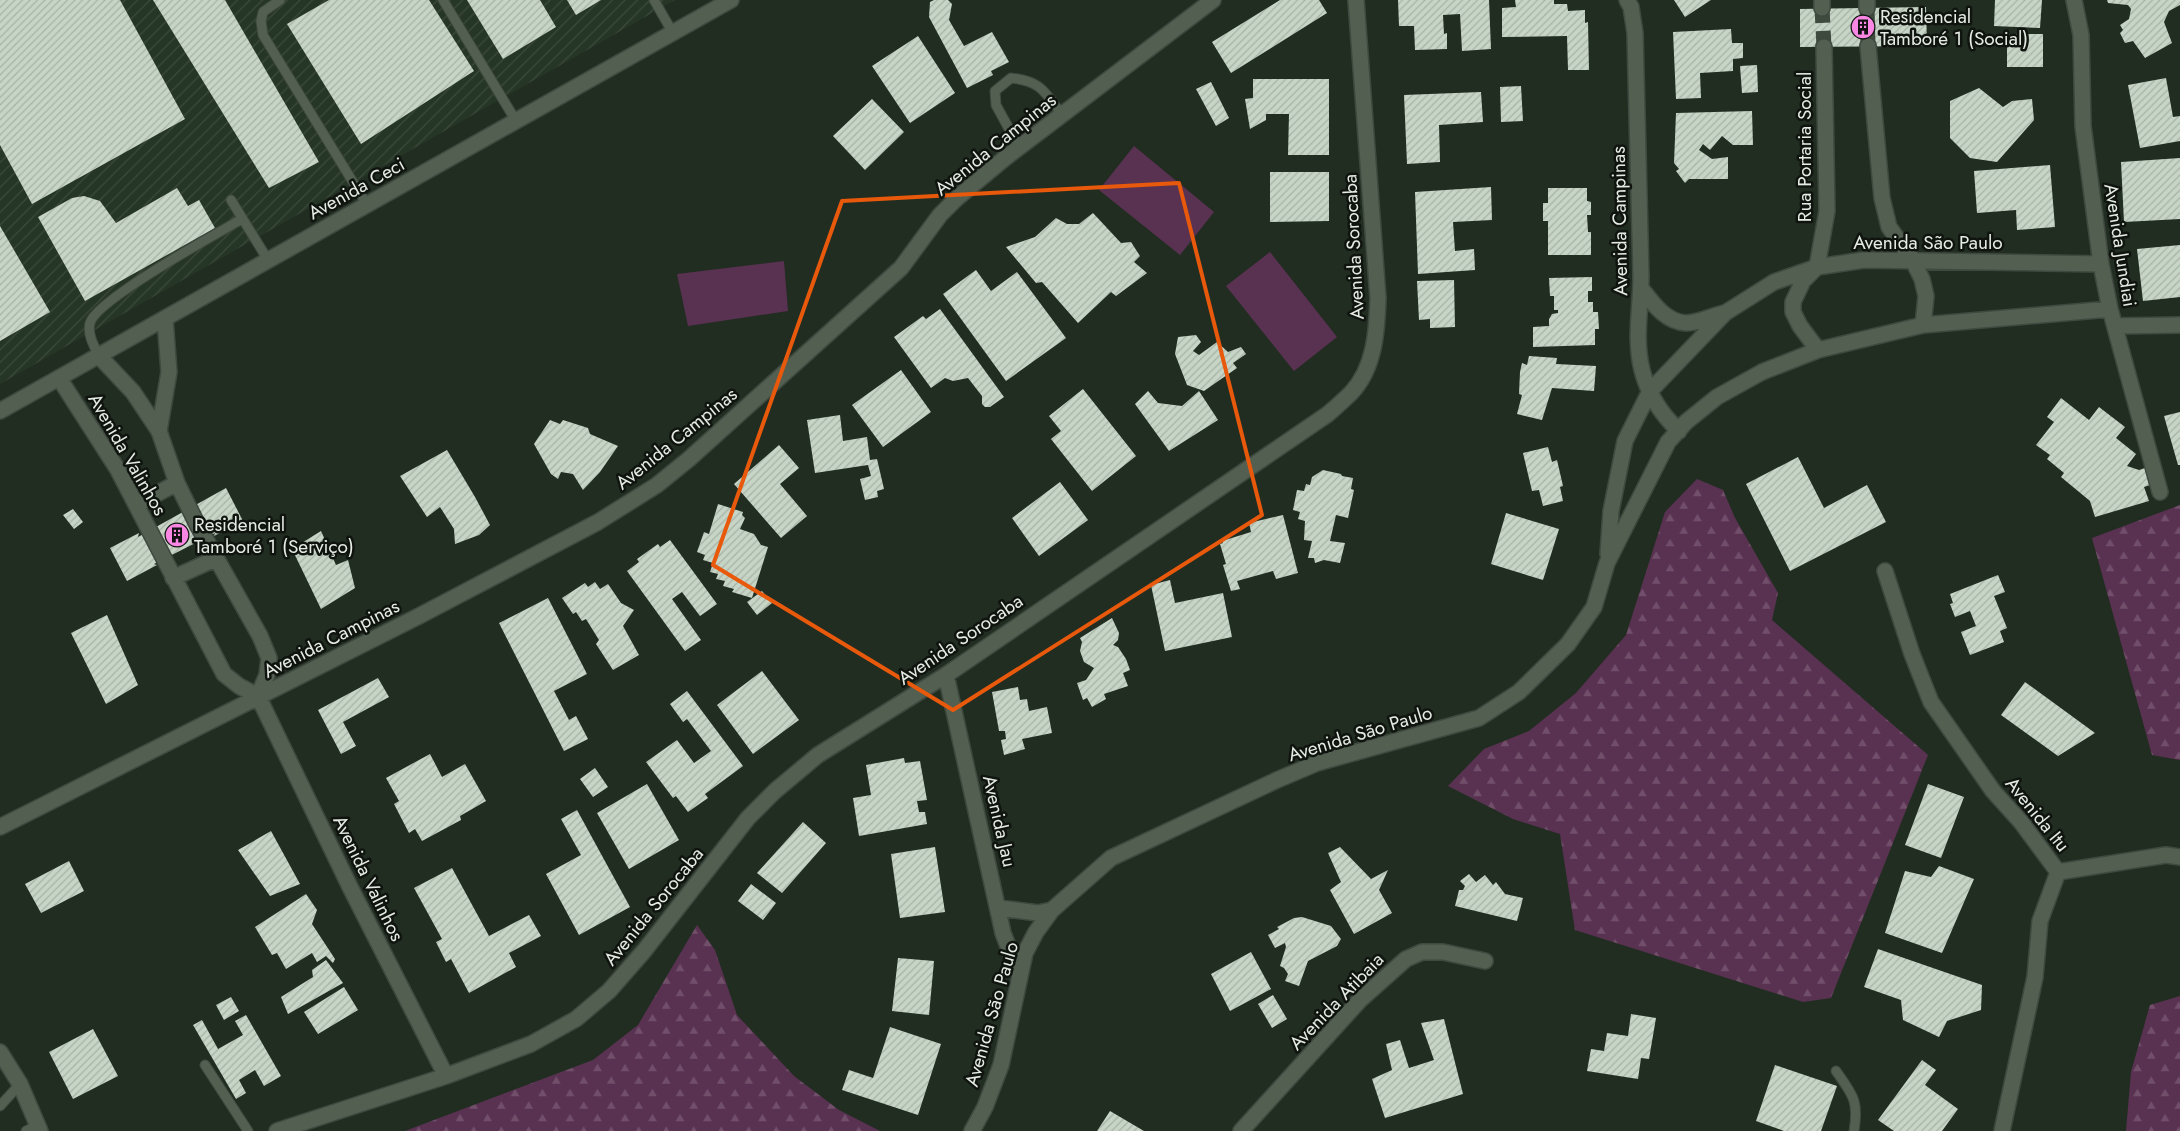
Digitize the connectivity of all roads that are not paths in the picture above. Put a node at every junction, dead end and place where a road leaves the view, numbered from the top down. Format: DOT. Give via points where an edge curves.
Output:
graph roads {
  1 [pos="280,0"];
  2 [pos="443,0"];
  3 [pos="654,0"];
  4 [pos="731,0"];
  5 [pos="1213,0"];
  6 [pos="1356,0"];
  7 [pos="1627,0"];
  8 [pos="2074,0"];
  9 [pos="673,33"];
  10 [pos="1868,46"];
  11 [pos="1824,47"];
  12 [pos="1062,115"];
  13 [pos="516,121"];
  14 [pos="1019,147"];
  15 [pos="231,200"];
  16 [pos="367,205"];
  17 [pos="242,219"];
  18 [pos="1912,259"];
  19 [pos="268,260"];
  20 [pos="2101,264"];
  21 [pos="1817,267"];
  22 [pos="1641,288"];
  23 [pos="2110,309"];
  24 [pos="1725,313"];
  25 [pos="165,319"];
  26 [pos="1923,325"];
  27 [pos="2180,325"];
  28 [pos="2115,326"];
  29 [pos="1818,350"];
  30 [pos="99,356"];
  31 [pos="59,378"];
  32 [pos="1650,391"];
  33 [pos="0,412"];
  34 [pos="159,431"];
  35 [pos="1679,431"];
  36 [pos="177,482"];
  37 [pos="2160,492"];
  38 [pos="136,504"];
  39 [pos="215,559"];
  40 [pos="1608,562"];
  41 [pos="1885,571"];
  42 [pos="173,578"];
  43 [pos="946,675"];
  44 [pos="258,696"];
  45 [pos="0,827"];
  46 [pos="2180,856"];
  47 [pos="2058,872"];
  48 [pos="999,908"];
  49 [pos="1052,910"];
  50 [pos="1485,961"];
  51 [pos="1019,975"];
  52 [pos="0,1052"];
  53 [pos="205,1065"];
  54 [pos="1836,1071"];
  55 [pos="446,1076"];
  56 [pos="20,1084"];
  57 [pos="0,1106"];
  58 [pos="35,1129"];
  59 [pos="248,1131"];
  60 [pos="277,1131"];
  61 [pos="972,1131"];
  62 [pos="1241,1131"];
  63 [pos="1854,1131"];
  64 [pos="2002,1131"];
  1 -- 16 [label="lane" via="263,12 263,35"];
  2 -- 13 [label="lane"];
  3 -- 9 [label="lane"];
  4 -- 9 [label="street, Avenida Ceci"];
  5 -- 12 [label="street, Avenida Campinas"];
  6 -- 43 [label="street, Avenida Sorocaba" via="1378,298 1377,331 1369,364 1353,392 1328,414"];
  7 -- 22 [label="street, Avenida Campinas" via="1635,33"];
  8 -- 20 [label="street, Avenida Jundiai" via="2081,35 2083,126"];
  9 -- 13 [label="street, Avenida Ceci"];
  10 -- 18 [label="street" via="1882,198 1889,227"];
  11 -- 21 [label="street, Rua Portaria Social" via="1827,211"];
  12 -- 14 [label="street, Avenida Campinas"];
  12 -- 14 [label="lane" via="1041,87 1027,80 1012,78 995,91 996,105"];
  13 -- 16 [label="street, Avenida Ceci"];
  14 -- 44 [label="street, Avenida Campinas" via="940,215 901,268 656,485 598,522"];
  15 -- 17 [label="lane"];
  16 -- 19 [label="street, Avenida Ceci"];
  17 -- 19 [label="lane"];
  17 -- 30 [label="lane" via="102,307 90,321"];
  18 -- 20 [label="street, Avenida São Paulo"];
  18 -- 21 [label="street, Avenida São Paulo" via="1864,260"];
  18 -- 26 [label="street" via="1926,296"];
  19 -- 25 [label="street, Avenida Ceci"];
  20 -- 23 [label="street, Avenida Jundiai"];
  21 -- 24 [label="street, Avenida São Paulo" via="1774,282"];
  21 -- 29 [label="street" via="1797,291 1793,312"];
  22 -- 24 [label="street" via="1670,319 1686,323"];
  22 -- 32 [label="street, Avenida Campinas" via="1637,332 1639,355"];
  23 -- 26 [label="street, Avenida São Paulo"];
  23 -- 28 [label="street, Avenida Jundiai"];
  24 -- 32 [label="street, Avenida São Paulo"];
  25 -- 30 [label="street, Avenida Ceci"];
  25 -- 34 [label="street" via="169,372"];
  26 -- 29 [label="street, Avenida São Paulo"];
  27 -- 28 [label="street"];
  28 -- 37 [label="street, Avenida Jundiai"];
  29 -- 35 [label="street, Avenida São Paulo" via="1762,372 1718,397"];
  30 -- 31 [label="street, Avenida Ceci"];
  30 -- 34 [label="street, Avenida Valinhos" via="133,392"];
  31 -- 33 [label="street, Avenida Ceci"];
  31 -- 38 [label="street, Avenida Valinhos"];
  32 -- 35 [label="street, Avenida Campinas" via="1658,408"];
  32 -- 40 [label="street, Avenida São Paulo" via="1625,440 1611,511"];
  34 -- 36 [label="street, Avenida Valinhos"];
  35 -- 40 [label="street, Avenida São Paulo" via="1668,442"];
  36 -- 38 [label="street"];
  36 -- 39 [label="street, Avenida Valinhos"];
  38 -- 42 [label="street, Avenida Valinhos"];
  39 -- 42 [label="street"];
  39 -- 44 [label="street, Avenida Valinhos" via="260,636 269,658 267,675"];
  40 -- 49 [label="street, Avenida São Paulo" via="1594,607 1568,644 1511,698 1478,718 1318,763 1269,784 1111,858"];
  41 -- 47 [label="street, Avenida Itu" via="1931,702 1993,791"];
  42 -- 44 [label="street, Avenida Valinhos" via="224,674"];
  43 -- 48 [label="street, Avenida Jau"];
  43 -- 55 [label="street, Avenida Sorocaba" via="818,755 775,791 748,818 633,964 609,991 576,1019 531,1044"];
  44 -- 45 [label="street, Avenida Campinas"];
  44 -- 55 [label="street, Avenida Valinhos"];
  46 -- 47 [label="street" via="2166,855"];
  47 -- 64 [label="street, Avenida Itu" via="2040,921 2035,977"];
  48 -- 49 [label="street" via="1038,913"];
  48 -- 51 [label="street, Avenida Jau" via="1003,933"];
  49 -- 51 [label="street, Avenida São Paulo" via="1036,932"];
  50 -- 62 [label="street, Avenida Atibaia" via="1443,952 1422,952 1406,959 1360,1000"];
  51 -- 61 [label="street, Avenida São Paulo" via="1001,1065"];
  52 -- 56 [label="street"];
  53 -- 59 [label="lane"];
  54 -- 63 [label="lane" via="1853,1094 1857,1113"];
  55 -- 60 [label="street, Avenida Sorocaba"];
  56 -- 57 [label="lane"];
  56 -- 58 [label="street"];
}
